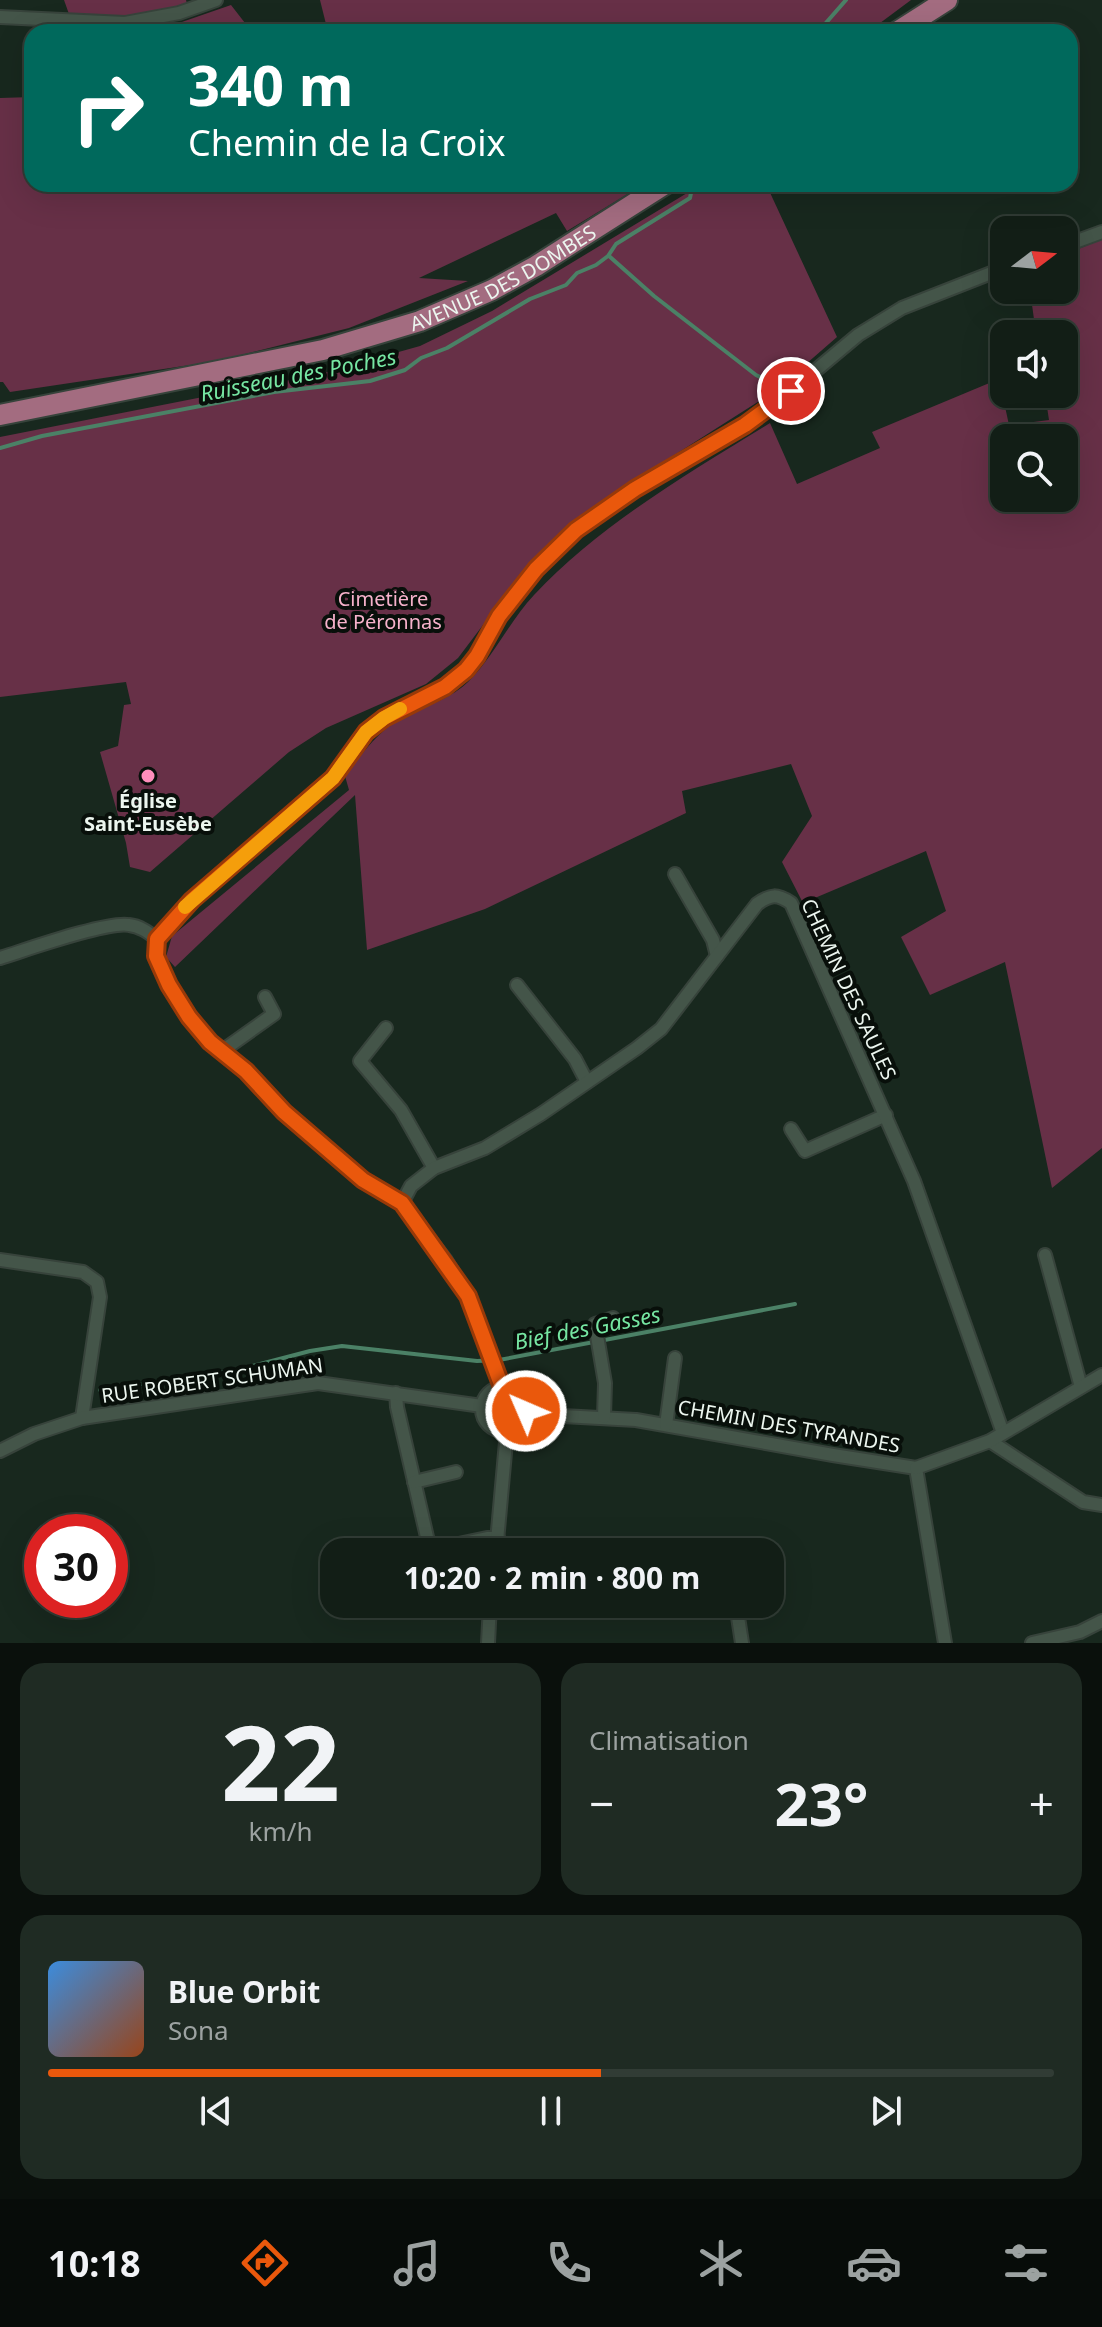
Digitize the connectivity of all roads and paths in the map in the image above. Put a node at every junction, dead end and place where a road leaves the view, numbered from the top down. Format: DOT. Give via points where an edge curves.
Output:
graph roads {
  1 [pos="216,0"];
  2 [pos="947,0"];
  3 [pos="0,17"];
  4 [pos="910,24"];
  5 [pos="652,192"];
  6 [pos="1102,232"];
  7 [pos="1078,241"];
  8 [pos="990,273"];
  9 [pos="0,415"];
  10 [pos="675,874"];
  11 [pos="157,939"];
  12 [pos="717,956"];
  13 [pos="0,958"];
  14 [pos="517,985"];
  15 [pos="265,997"];
  16 [pos="386,1028"];
  17 [pos="222,1051"];
  18 [pos="587,1082"];
  19 [pos="886,1115"];
  20 [pos="791,1129"];
  21 [pos="434,1168"];
  22 [pos="402,1203"];
  23 [pos="1045,1255"];
  24 [pos="0,1260"];
  25 [pos="613,1318"];
  26 [pos="675,1358"];
  27 [pos="1102,1375"];
  28 [pos="502,1387"];
  29 [pos="1081,1387"];
  30 [pos="396,1393"];
  31 [pos="482,1406"];
  32 [pos="526,1411"];
  33 [pos="604,1417"];
  34 [pos="82,1418"];
  35 [pos="666,1425"];
  36 [pos="507,1431"];
  37 [pos="1003,1433"];
  38 [pos="990,1441"];
  39 [pos="0,1451"];
  40 [pos="916,1468"];
  41 [pos="456,1472"];
  42 [pos="414,1482"];
  43 [pos="1102,1505"];
  44 [pos="427,1538"];
  45 [pos="498,1538"];
  46 [pos="489,1618"];
  47 [pos="738,1618"];
  48 [pos="1102,1621"];
  49 [pos="488,1643"];
  50 [pos="742,1643"];
  51 [pos="945,1643"];
  52 [pos="1032,1643"];
  1 -- 3 [label="street" via="125,23"];
  2 -- 4 [label="main road"];
  5 -- 9 [label="main road, AVENUE DES DOMBES" via="536,266 420,321 323,350"];
  6 -- 7 [label="street"];
  8 -- 11 [label="street" via="902,308 858,335 745,425 576,530 499,616 466,670 366,732 333,778 192,900"];
  10 -- 12 [label="street"];
  11 -- 13 [label="street" via="128,924"];
  11 -- 17 [label="street" via="156,956 169,985 189,1017"];
  12 -- 18 [label="street, CHEMIN DES SAULES" via="661,1029"];
  12 -- 19 [label="street, CHEMIN DES SAULES" via="767,896 779,895 791,903"];
  14 -- 18 [label="street"];
  15 -- 17 [label="street" via="274,1014"];
  16 -- 21 [label="street" via="360,1061 401,1110"];
  17 -- 22 [label="street" via="363,1180"];
  18 -- 21 [label="street, CHEMIN DES SAULES" via="485,1148"];
  19 -- 20 [label="street" via="805,1151"];
  19 -- 37 [label="street, CHEMIN DES SAULES"];
  21 -- 22 [label="street, CHEMIN DES SAULES" via="411,1186"];
  22 -- 28 [label="street" via="468,1296"];
  23 -- 29 [label="street"];
  24 -- 34 [label="street" via="83,1272 97,1282 100,1297"];
  25 -- 33 [label="street" via="595,1324 605,1383"];
  26 -- 35 [label="street"];
  27 -- 29 [label="street"];
  28 -- 31 [label="street" via="489,1393"];
  28 -- 32 [label="street" via="520,1393"];
  29 -- 37 [label="street"];
  30 -- 31 [label="street, RUE ROBERT SCHUMAN"];
  30 -- 34 [label="street, RUE ROBERT SCHUMAN" via="318,1383"];
  30 -- 42 [label="street"];
  31 -- 36 [label="street" via="489,1424"];
  32 -- 33 [label="street, CHEMIN DES TYRANDES"];
  32 -- 36 [label="street" via="520,1424"];
  33 -- 35 [label="street, CHEMIN DES TYRANDES"];
  34 -- 39 [label="street, RUE ROBERT SCHUMAN"];
  35 -- 40 [label="street, CHEMIN DES TYRANDES"];
  36 -- 45 [label="street"];
  37 -- 38 [label="street"];
  38 -- 40 [label="street"];
  38 -- 43 [label="street" via="1083,1502"];
  40 -- 51 [label="street, CHEMIN DES TYRANDES"];
  41 -- 42 [label="street"];
  42 -- 44 [label="street"];
  46 -- 49 [label="street"];
  47 -- 50 [label="street"];
  48 -- 52 [label="street"];
}
